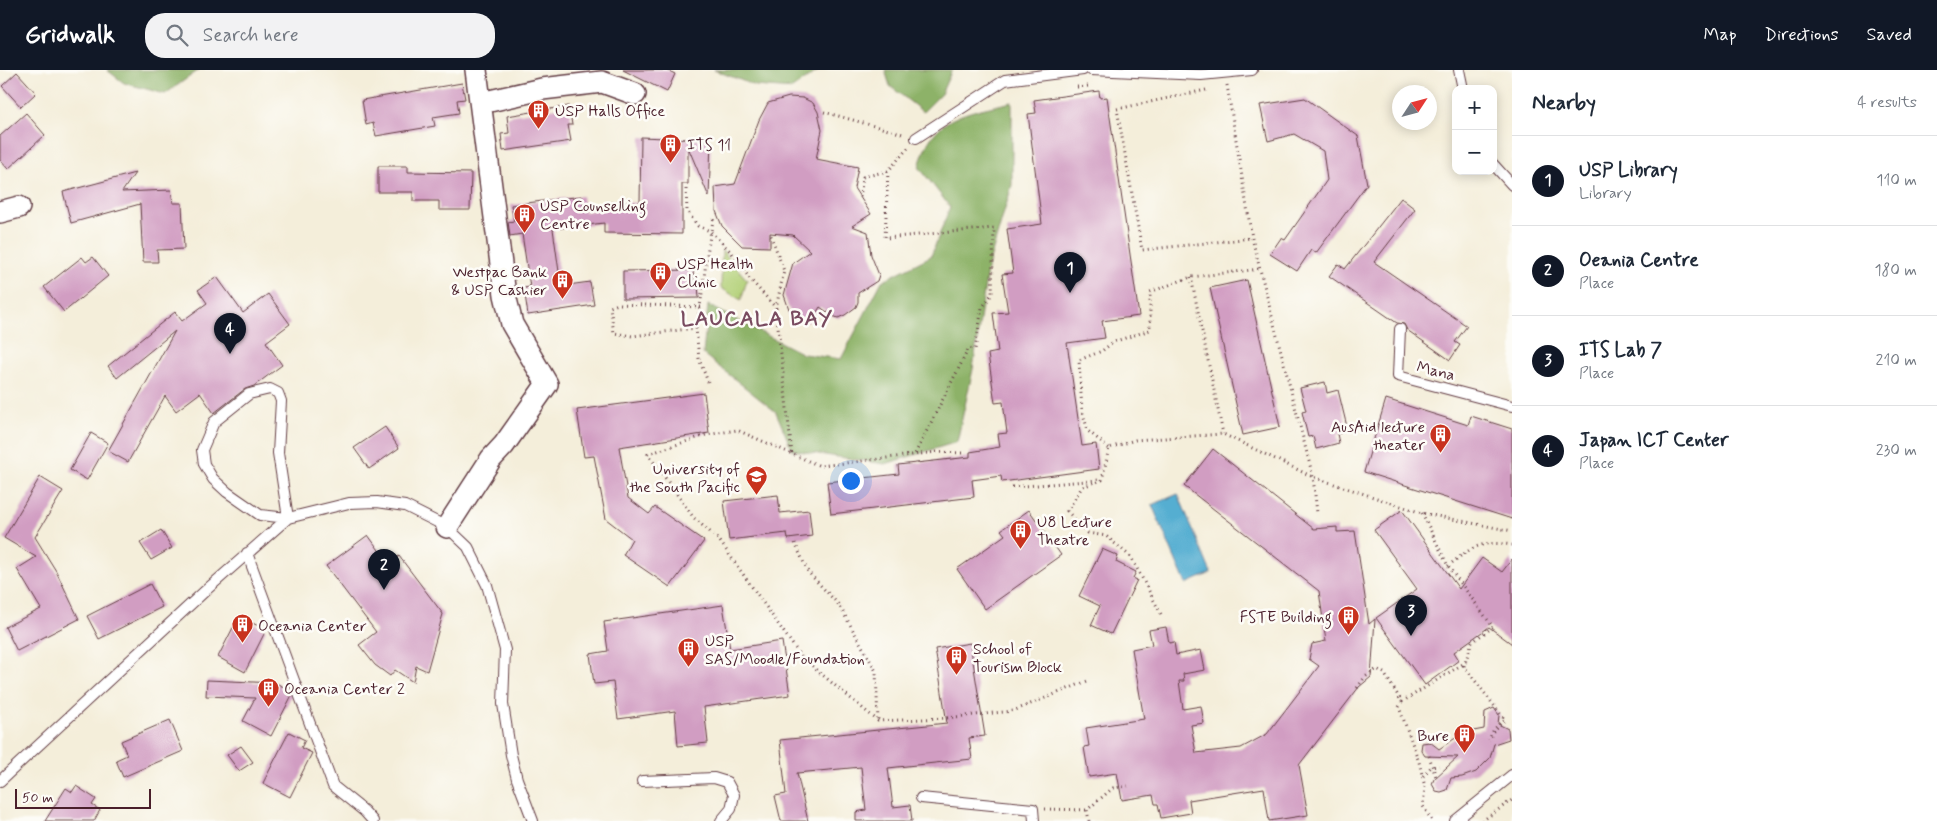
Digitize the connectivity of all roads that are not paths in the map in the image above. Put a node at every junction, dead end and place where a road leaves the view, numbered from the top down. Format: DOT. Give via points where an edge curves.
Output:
graph roads {
  1 [pos="476,70"];
  2 [pos="1083,70"];
  3 [pos="1091,70"];
  4 [pos="1252,70"];
  5 [pos="1459,70"];
  6 [pos="1201,73"];
  7 [pos="1462,85"];
  8 [pos="635,94"];
  9 [pos="482,103"];
  10 [pos="916,138"];
  11 [pos="1497,169"];
  12 [pos="1512,186"];
  13 [pos="1400,328"];
  14 [pos="1512,406"];
  15 [pos="288,518"];
  16 [pos="447,527"];
  17 [pos="247,553"];
  18 [pos="1512,775"];
  19 [pos="0,781"];
  20 [pos="642,781"];
  21 [pos="921,798"];
  22 [pos="373,821"];
  23 [pos="533,821"];
  24 [pos="721,821"];
  25 [pos="1034,821"];
  26 [pos="1455,821"];
  1 -- 9 [label="street"];
  2 -- 10 [label="lane" via="1005,80"];
  3 -- 6 [label="lane"];
  4 -- 6 [label="lane"];
  5 -- 7 [label="lane"];
  8 -- 9 [label="street" via="602,82 542,89"];
  9 -- 16 [label="street" via="505,295 512,324 547,384 491,459"];
  11 -- 12 [label="lane"];
  13 -- 14 [label="lane, Mana" via="1398,376"];
  15 -- 15 [label="lane" via="260,515 226,492 204,464 202,450 214,422 249,394 270,389 278,393 281,401 278,453"];
  15 -- 16 [label="lane" via="349,503 377,502 405,506"];
  15 -- 17 [label="lane"];
  16 -- 23 [label="lane" via="468,547 487,585 505,650 503,704 511,755"];
  17 -- 19 [label="lane"];
  17 -- 22 [label="lane" via="333,786"];
  18 -- 26 [label="lane"];
  20 -- 24 [label="lane" via="714,778 727,782 734,795 731,809"];
  21 -- 25 [label="lane" via="1033,809"];
}
